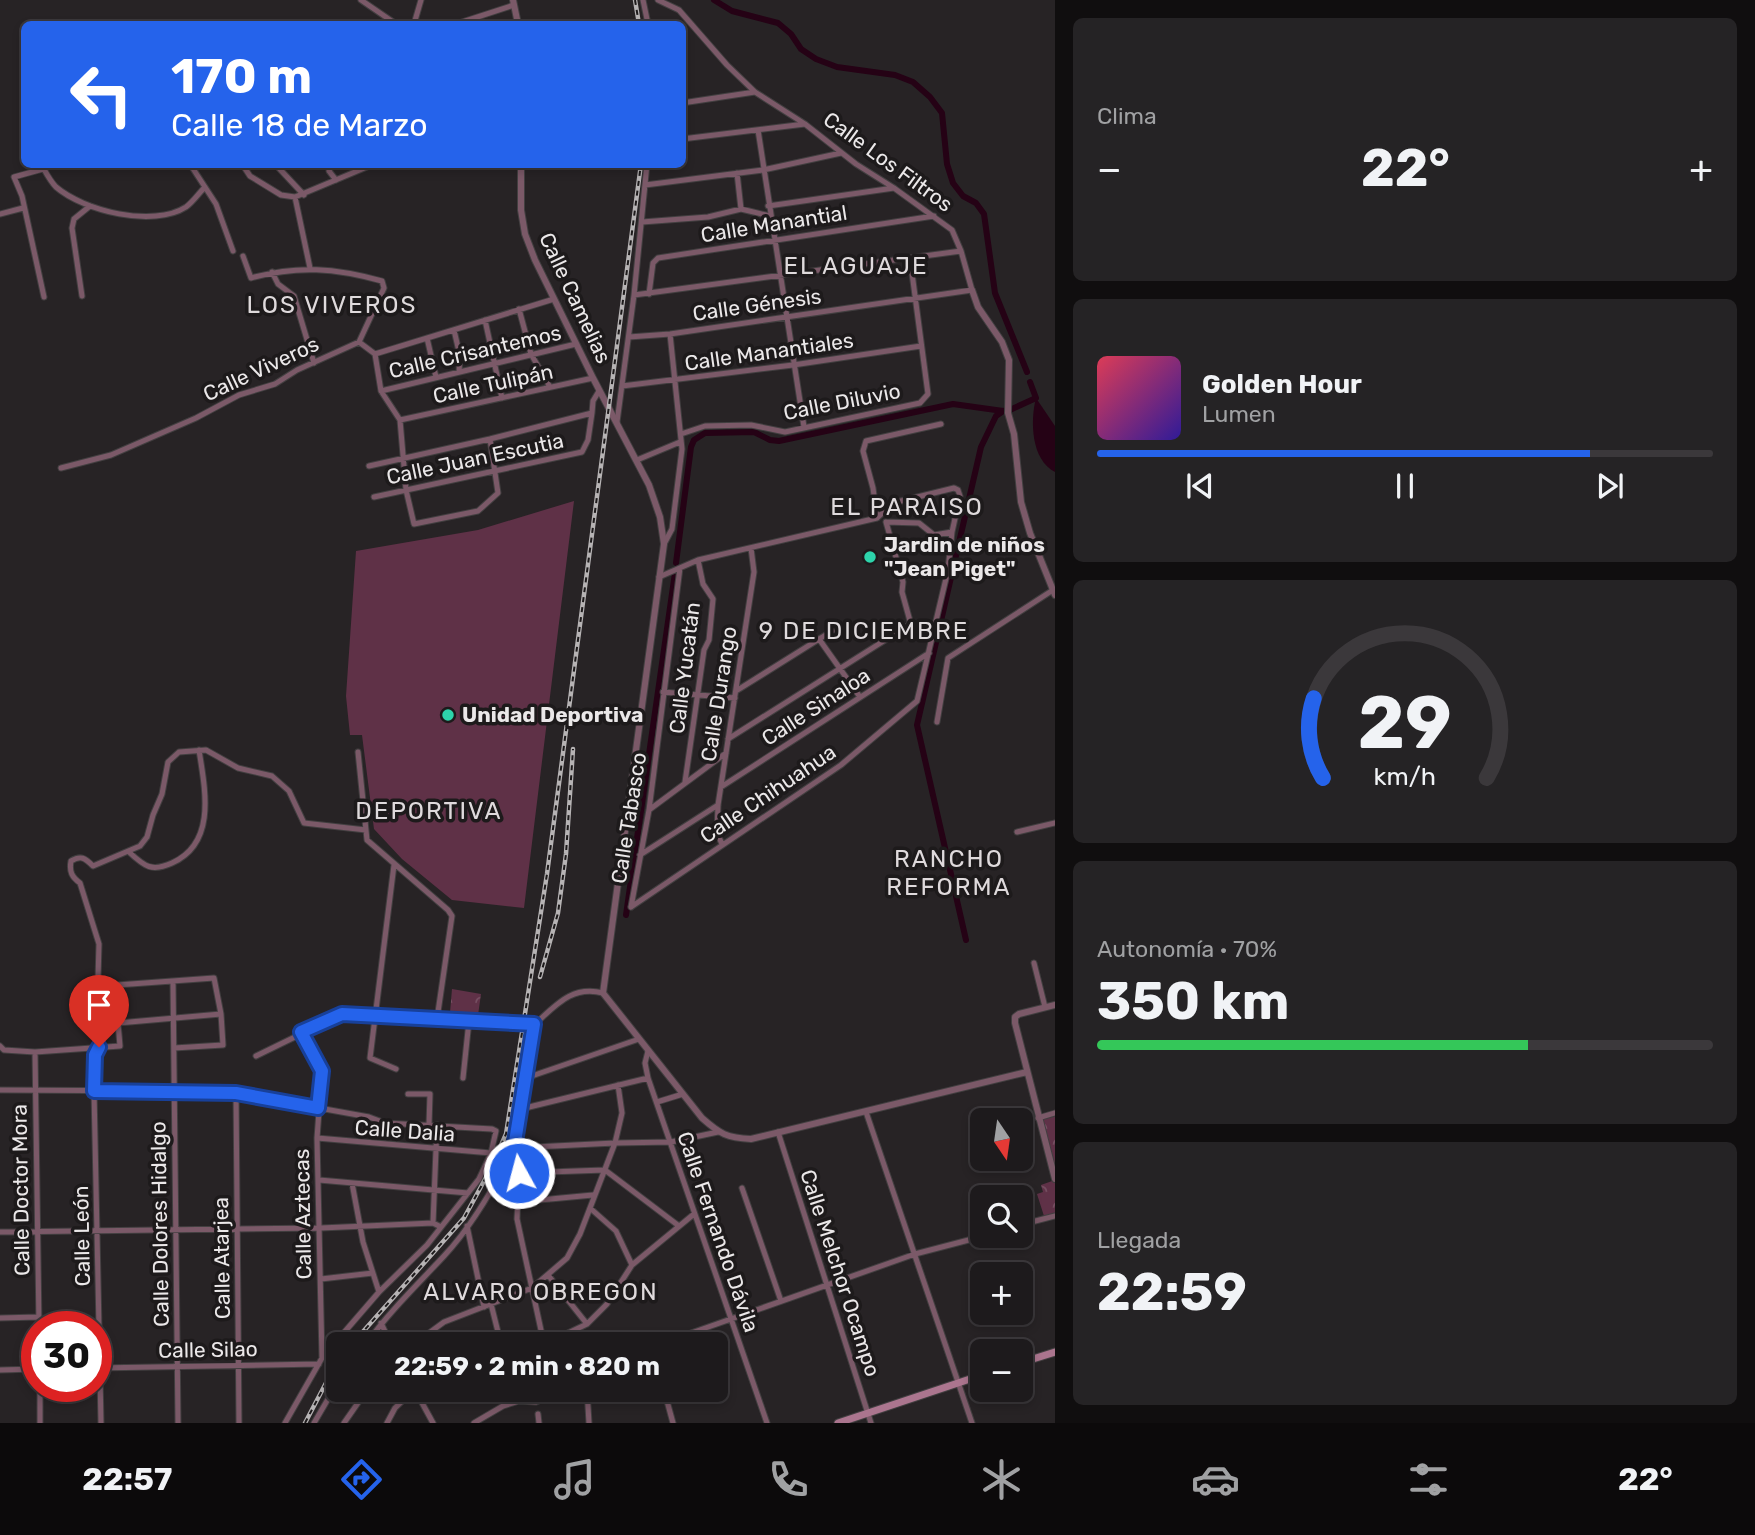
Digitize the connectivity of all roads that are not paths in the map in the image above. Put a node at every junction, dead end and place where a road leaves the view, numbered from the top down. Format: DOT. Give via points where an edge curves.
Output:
graph roads {
  1 [pos="361,0"];
  2 [pos="421,0"];
  3 [pos="644,0"];
  4 [pos="658,0"];
  5 [pos="514,3"];
  6 [pos="392,21"];
  7 [pos="415,21"];
  8 [pos="464,21"];
  9 [pos="517,21"];
  10 [pos="648,21"];
  11 [pos="755,92"];
  12 [pos="686,102"];
  13 [pos="805,124"];
  14 [pos="758,130"];
  15 [pos="686,139"];
  16 [pos="841,153"];
  17 [pos="39,168"];
  18 [pos="43,168"];
  19 [pos="193,168"];
  20 [pos="245,168"];
  21 [pos="279,168"];
  22 [pos="330,168"];
  23 [pos="364,168"];
  24 [pos="521,168"];
  25 [pos="647,168"];
  26 [pos="763,170"];
  27 [pos="737,173"];
  28 [pos="336,180"];
  29 [pos="645,185"];
  30 [pos="205,187"];
  31 [pos="894,188"];
  32 [pos="304,195"];
  33 [pos="295,197"];
  34 [pos="90,206"];
  35 [pos="768,206"];
  36 [pos="23,208"];
  37 [pos="741,209"];
  38 [pos="0,214"];
  39 [pos="770,216"];
  40 [pos="934,216"];
  41 [pos="642,222"];
  42 [pos="774,239"];
  43 [pos="961,250"];
  44 [pos="233,251"];
  45 [pos="243,256"];
  46 [pos="910,258"];
  47 [pos="310,268"];
  48 [pos="272,272"];
  49 [pos="780,276"];
  50 [pos="972,290"];
  51 [pos="649,294"];
  52 [pos="634,295"];
  53 [pos="82,296"];
  54 [pos="44,297"];
  55 [pos="915,298"];
  56 [pos="554,299"];
  57 [pos="519,309"];
  58 [pos="786,317"];
  59 [pos="485,320"];
  60 [pos="454,330"];
  61 [pos="670,334"];
  62 [pos="629,337"];
  63 [pos="427,338"];
  64 [pos="359,342"];
  65 [pos="576,344"];
  66 [pos="922,346"];
  67 [pos="375,354"];
  68 [pos="531,354"];
  69 [pos="314,363"];
  70 [pos="494,363"];
  71 [pos="793,365"];
  72 [pos="459,372"];
  73 [pos="436,377"];
  74 [pos="593,378"];
  75 [pos="677,380"];
  76 [pos="622,386"];
  77 [pos="550,387"];
  78 [pos="381,391"];
  79 [pos="599,391"];
  80 [pos="502,398"];
  81 [pos="592,412"];
  82 [pos="400,420"];
  83 [pos="617,422"];
  84 [pos="941,424"];
  85 [pos="804,427"];
  86 [pos="681,434"];
  87 [pos="490,439"];
  88 [pos="680,442"];
  89 [pos="402,458"];
  90 [pos="637,460"];
  91 [pos="369,466"];
  92 [pos="61,468"];
  93 [pos="494,471"];
  94 [pos="406,490"];
  95 [pos="374,497"];
  96 [pos="877,518"];
  97 [pos="886,522"];
  98 [pos="952,532"];
  99 [pos="664,544"];
  100 [pos="751,548"];
  101 [pos="698,560"];
  102 [pos="680,568"];
  103 [pos="659,577"];
  104 [pos="1054,592"];
  105 [pos="832,631"];
  106 [pos="819,639"];
  107 [pos="929,653"];
  108 [pos="839,670"];
  109 [pos="736,691"];
  110 [pos="663,692"];
  111 [pos="699,694"];
  112 [pos="735,698"];
  113 [pos="860,698"];
  114 [pos="937,722"];
  115 [pos="729,739"];
  116 [pos="199,750"];
  117 [pos="358,752"];
  118 [pos="726,753"];
  119 [pos="685,782"];
  120 [pos="721,787"];
  121 [pos="718,805"];
  122 [pos="649,810"];
  123 [pos="1055,823"];
  124 [pos="366,830"];
  125 [pos="1017,832"];
  126 [pos="722,844"];
  127 [pos="130,852"];
  128 [pos="640,855"];
  129 [pos="394,865"];
  130 [pos="631,907"];
  131 [pos="1034,962"];
  132 [pos="173,982"];
  133 [pos="103,986"];
  134 [pos="603,993"];
  135 [pos="1055,1005"];
  136 [pos="1045,1007"];
  137 [pos="221,1014"];
  138 [pos="375,1017"];
  139 [pos="174,1018"];
  140 [pos="437,1019"];
  141 [pos="469,1021"];
  142 [pos="118,1023"];
  143 [pos="534,1024"];
  144 [pos="301,1032"];
  145 [pos="639,1039"];
  146 [pos="0,1046"];
  147 [pos="99,1047"];
  148 [pos="174,1048"];
  149 [pos="648,1051"];
  150 [pos="35,1052"];
  151 [pos="256,1056"];
  152 [pos="396,1069"];
  153 [pos="1027,1072"];
  154 [pos="463,1078"];
  155 [pos="526,1078"];
  156 [pos="648,1078"];
  157 [pos="618,1085"];
  158 [pos="0,1090"];
  159 [pos="35,1091"];
  160 [pos="94,1091"];
  161 [pos="174,1091"];
  162 [pos="236,1093"];
  163 [pos="408,1094"];
  164 [pos="683,1094"];
  165 [pos="657,1102"];
  166 [pos="318,1108"];
  167 [pos="521,1109"];
  168 [pos="866,1112"];
  169 [pos="1055,1113"];
  170 [pos="1038,1118"];
  171 [pos="429,1125"];
  172 [pos="437,1125"];
  173 [pos="718,1132"];
  174 [pos="778,1132"];
  175 [pos="317,1138"];
  176 [pos="671,1142"];
  177 [pos="615,1143"];
  178 [pos="516,1148"];
  179 [pos="436,1149"];
  180 [pos="491,1153"];
  181 [pos="606,1170"];
  182 [pos="519,1173"];
  183 [pos="1055,1179"];
  184 [pos="319,1180"];
  185 [pos="352,1183"];
  186 [pos="743,1188"];
  187 [pos="434,1189"];
  188 [pos="468,1193"];
  189 [pos="593,1195"];
  190 [pos="518,1202"];
  191 [pos="590,1208"];
  192 [pos="694,1213"];
  193 [pos="1055,1216"];
  194 [pos="1033,1222"];
  195 [pos="433,1223"];
  196 [pos="359,1226"];
  197 [pos="467,1226"];
  198 [pos="679,1226"];
  199 [pos="441,1227"];
  200 [pos="321,1228"];
  201 [pos="176,1230"];
  202 [pos="238,1230"];
  203 [pos="37,1231"];
  204 [pos="98,1231"];
  205 [pos="0,1232"];
  206 [pos="970,1240"];
  207 [pos="915,1254"];
  208 [pos="632,1265"];
  209 [pos="373,1273"];
  210 [pos="548,1275"];
  211 [pos="321,1279"];
  212 [pos="828,1284"];
  213 [pos="532,1288"];
  214 [pos="379,1292"];
  215 [pos="780,1301"];
  216 [pos="491,1304"];
  217 [pos="484,1307"];
  218 [pos="38,1311"];
  219 [pos="98,1311"];
  220 [pos="21,1317"];
  221 [pos="0,1318"];
  222 [pos="730,1318"];
  223 [pos="381,1323"];
  224 [pos="587,1324"];
  225 [pos="375,1332"];
  226 [pos="385,1332"];
  227 [pos="430,1332"];
  228 [pos="498,1332"];
  229 [pos="542,1332"];
  230 [pos="570,1332"];
  231 [pos="692,1332"];
  232 [pos="1055,1352"];
  233 [pos="1033,1359"];
  234 [pos="321,1361"];
  235 [pos="239,1366"];
  236 [pos="177,1367"];
  237 [pos="112,1368"];
  238 [pos="21,1369"];
  239 [pos="0,1370"];
  240 [pos="970,1379"];
  241 [pos="958,1383"];
  242 [pos="40,1402"];
  243 [pos="100,1402"];
  244 [pos="326,1402"];
  245 [pos="359,1402"];
  246 [pos="401,1402"];
  247 [pos="421,1402"];
  248 [pos="516,1402"];
  249 [pos="588,1402"];
  250 [pos="667,1402"];
  251 [pos="538,1414"];
  252 [pos="868,1414"];
  253 [pos="40,1423"];
  254 [pos="101,1423"];
  255 [pos="178,1423"];
  256 [pos="239,1423"];
  257 [pos="285,1423"];
  258 [pos="314,1423"];
  259 [pos="344,1423"];
  260 [pos="387,1423"];
  261 [pos="433,1423"];
  262 [pos="474,1423"];
  263 [pos="539,1423"];
  264 [pos="589,1423"];
  265 [pos="673,1423"];
  266 [pos="766,1423"];
  267 [pos="838,1423"];
  268 [pos="871,1423"];
  269 [pos="972,1423"];
  1 -- 6 [label="street"];
  2 -- 7 [label="street"];
  3 -- 10 [label="street"];
  4 -- 11 [label="street, Calle Los Filtros" via="679,10"];
  5 -- 8 [label="street"];
  5 -- 9 [label="street"];
  11 -- 12 [label="street"];
  11 -- 13 [label="street, Calle Los Filtros"];
  13 -- 14 [label="street"];
  13 -- 16 [label="street, Calle Los Filtros"];
  14 -- 15 [label="street"];
  14 -- 26 [label="street"];
  16 -- 26 [label="street"];
  16 -- 31 [label="street, Calle Los Filtros"];
  17 -- 36 [label="street" via="14,177"];
  18 -- 34 [label="street" via="56,186"];
  19 -- 30 [label="street"];
  20 -- 33 [label="street" via="281,195"];
  21 -- 32 [label="street"];
  22 -- 28 [label="street"];
  23 -- 28 [label="street"];
  24 -- 56 [label="street, Calle Camelias" via="526,234"];
  25 -- 29 [label="street"];
  26 -- 27 [label="street"];
  26 -- 35 [label="street"];
  27 -- 29 [label="street"];
  27 -- 37 [label="street"];
  28 -- 32 [label="street"];
  29 -- 41 [label="street"];
  30 -- 34 [label="street" via="186,207 167,214 141,216"];
  30 -- 44 [label="street"];
  31 -- 35 [label="street"];
  31 -- 40 [label="street, Calle Los Filtros"];
  32 -- 33 [label="street"];
  33 -- 47 [label="street"];
  34 -- 53 [label="street" via="74,219 72,228"];
  35 -- 39 [label="street"];
  36 -- 38 [label="street"];
  36 -- 54 [label="street"];
  37 -- 39 [label="street"];
  37 -- 41 [label="street" via="708,217"];
  39 -- 42 [label="street"];
  40 -- 42 [label="street, Calle Manantial"];
  40 -- 43 [label="street, Calle Los Filtros" via="952,230"];
  41 -- 52 [label="street"];
  42 -- 49 [label="street"];
  42 -- 51 [label="street, Calle Manantial" via="655,259"];
  43 -- 46 [label="street"];
  43 -- 50 [label="street, Calle Los Filtros"];
  45 -- 48 [label="street" via="251,278"];
  46 -- 49 [label="street"];
  46 -- 55 [label="street"];
  47 -- 48 [label="street"];
  47 -- 64 [label="street" via="382,281"];
  48 -- 69 [label="street" via="293,296"];
  49 -- 51 [label="street"];
  49 -- 58 [label="street"];
  50 -- 55 [label="street, Calle Génesis"];
  50 -- 104 [label="street, Calle Los Filtros" via="1009,360 1008,413 1021,502"];
  51 -- 52 [label="street"];
  52 -- 62 [label="street"];
  55 -- 58 [label="street, Calle Génesis"];
  55 -- 66 [label="street"];
  56 -- 57 [label="street"];
  56 -- 65 [label="street, Calle Camelias"];
  57 -- 59 [label="street"];
  57 -- 68 [label="street"];
  58 -- 61 [label="street, Calle Génesis"];
  58 -- 71 [label="street"];
  59 -- 60 [label="street"];
  59 -- 70 [label="street"];
  60 -- 63 [label="street"];
  60 -- 72 [label="street"];
  61 -- 62 [label="street, Calle Génesis"];
  61 -- 75 [label="street"];
  62 -- 76 [label="street"];
  63 -- 67 [label="street"];
  63 -- 73 [label="street"];
  64 -- 67 [label="street"];
  64 -- 69 [label="street, Calle Viveros"];
  65 -- 68 [label="street, Calle Crisantemos"];
  65 -- 74 [label="street, Calle Camelias"];
  66 -- 71 [label="street, Calle Manantiales"];
  66 -- 85 [label="street, Calle Diluvio" via="925,400"];
  67 -- 78 [label="street"];
  68 -- 70 [label="street, Calle Crisantemos"];
  68 -- 77 [label="street"];
  69 -- 92 [label="street, Calle Viveros" via="111,455"];
  70 -- 72 [label="street, Calle Crisantemos"];
  70 -- 80 [label="street"];
  71 -- 75 [label="street, Calle Manantiales"];
  71 -- 85 [label="street"];
  72 -- 73 [label="street, Calle Crisantemos"];
  73 -- 78 [label="street, Calle Crisantemos"];
  74 -- 77 [label="street, Calle Tulipán"];
  74 -- 79 [label="street, Calle Camelias"];
  75 -- 76 [label="street, Calle Manantiales"];
  75 -- 86 [label="street"];
  76 -- 83 [label="street"];
  77 -- 80 [label="street, Calle Tulipán"];
  78 -- 82 [label="street"];
  79 -- 81 [label="street"];
  79 -- 83 [label="street, Calle Camelias"];
  80 -- 82 [label="street, Calle Tulipán"];
  81 -- 87 [label="street"];
  81 -- 93 [label="street, Calle Juan Escutia" via="582,452"];
  82 -- 89 [label="street"];
  83 -- 90 [label="street, Calle Camelias"];
  84 -- 96 [label="street" via="866,441 863,451"];
  85 -- 86 [label="street, Calle Diluvio" via="785,432 751,425 705,426"];
  86 -- 88 [label="street"];
  87 -- 89 [label="street"];
  87 -- 93 [label="street"];
  88 -- 90 [label="street"];
  88 -- 99 [label="street" via="672,529"];
  89 -- 91 [label="street"];
  89 -- 94 [label="street"];
  90 -- 99 [label="street, Calle Camelias" via="660,517"];
  93 -- 94 [label="street, Calle Juan Escutia"];
  93 -- 94 [label="street" via="498,493 478,511 414,524"];
  94 -- 95 [label="street, Calle Juan Escutia"];
  96 -- 97 [label="street"];
  96 -- 98 [label="street" via="893,503 954,488 960,496"];
  96 -- 100 [label="street"];
  97 -- 98 [label="street" via="919,523 934,535"];
  97 -- 108 [label="street" via="909,625"];
  98 -- 107 [label="street"];
  99 -- 103 [label="street, Calle Camelias"];
  100 -- 101 [label="street"];
  100 -- 109 [label="street, Calle Durango" via="754,572"];
  101 -- 102 [label="street"];
  101 -- 111 [label="street, Calle Yucatán" via="703,584 713,599"];
  102 -- 103 [label="street"];
  102 -- 110 [label="street, Calle Tabasco"];
  103 -- 134 [label="street, Calle Camelias"];
  104 -- 114 [label="street" via="948,658"];
  105 -- 106 [label="street"];
  106 -- 108 [label="street"];
  106 -- 109 [label="street"];
  107 -- 113 [label="street, Calle Sinaloa"];
  107 -- 126 [label="street, Calle Chihuahua" via="917,701 841,765"];
  108 -- 113 [label="street"];
  108 -- 115 [label="street"];
  109 -- 112 [label="street, Calle Durango"];
  110 -- 111 [label="street"];
  110 -- 122 [label="street, Calle Tabasco"];
  111 -- 112 [label="street"];
  111 -- 119 [label="street, Calle Yucatán"];
  112 -- 115 [label="street, Calle Durango"];
  113 -- 120 [label="street, Calle Sinaloa"];
  115 -- 118 [label="street, Calle Durango"];
  116 -- 124 [label="street" via="238,768 272,776 289,791 304,822"];
  116 -- 127 [label="street" via="179,752 169,762 147,837"];
  116 -- 127 [label="street" via="205,808 203,830 195,846 159,869 148,867"];
  117 -- 124 [label="street"];
  118 -- 119 [label="street"];
  118 -- 120 [label="street, Calle Durango"];
  119 -- 122 [label="street"];
  120 -- 121 [label="street, Calle Durango"];
  121 -- 126 [label="street, Calle Durango" via="717,833"];
  121 -- 128 [label="street"];
  122 -- 128 [label="street, Calle Tabasco"];
  123 -- 125 [label="street"];
  124 -- 129 [label="street" via="368,840"];
  126 -- 130 [label="street, Calle Chihuahua"];
  127 -- 133 [label="street" via="93,866 78,857 71,861 70,869 80,883 99,944 97,979"];
  128 -- 130 [label="street, Calle Tabasco"];
  129 -- 138 [label="street"];
  129 -- 140 [label="street" via="452,916"];
  131 -- 136 [label="street"];
  132 -- 133 [label="street"];
  132 -- 137 [label="street" via="214,978"];
  132 -- 139 [label="street, Calle Dolores Hidalgo"];
  133 -- 142 [label="street"];
  134 -- 143 [label="street" via="588,989 573,994"];
  134 -- 145 [label="street"];
  135 -- 136 [label="street"];
  136 -- 153 [label="street" via="1015,1017"];
  137 -- 139 [label="street"];
  137 -- 148 [label="street" via="223,1045"];
  138 -- 140 [label="street"];
  138 -- 144 [label="street" via="342,1014"];
  138 -- 152 [label="street" via="370,1058"];
  139 -- 142 [label="street"];
  139 -- 148 [label="street, Calle Dolores Hidalgo"];
  140 -- 141 [label="street"];
  141 -- 143 [label="street"];
  141 -- 154 [label="street"];
  142 -- 147 [label="street" via="120,1046"];
  143 -- 155 [label="street"];
  144 -- 151 [label="street"];
  144 -- 166 [label="street, Calle Aztecas" via="322,1071"];
  145 -- 149 [label="street"];
  145 -- 155 [label="street"];
  146 -- 150 [label="street"];
  147 -- 150 [label="street"];
  147 -- 160 [label="street, Calle León"];
  148 -- 161 [label="street, Calle Dolores Hidalgo"];
  149 -- 156 [label="street, Calle Fernando Dávila"];
  149 -- 164 [label="street"];
  150 -- 159 [label="street, Calle Doctor Mora"];
  153 -- 168 [label="street"];
  153 -- 170 [label="street"];
  155 -- 167 [label="street"];
  156 -- 157 [label="street"];
  156 -- 165 [label="street, Calle Fernando Dávila"];
  157 -- 167 [label="street"];
  157 -- 177 [label="street" via="622,1113"];
  158 -- 159 [label="street"];
  159 -- 160 [label="street"];
  159 -- 203 [label="street, Calle Doctor Mora"];
  160 -- 161 [label="street"];
  160 -- 204 [label="street, Calle León"];
  161 -- 162 [label="street"];
  161 -- 201 [label="street, Calle Dolores Hidalgo"];
  162 -- 166 [label="street"];
  162 -- 202 [label="street, Calle Atarjea"];
  163 -- 171 [label="street" via="430,1094"];
  164 -- 165 [label="street"];
  164 -- 173 [label="street"];
  165 -- 176 [label="street, Calle Fernando Dávila"];
  166 -- 171 [label="street" via="386,1123"];
  166 -- 175 [label="street, Calle Aztecas"];
  167 -- 178 [label="street"];
  168 -- 174 [label="street"];
  168 -- 207 [label="street"];
  169 -- 170 [label="street"];
  170 -- 183 [label="street"];
  171 -- 172 [label="street"];
  172 -- 179 [label="street"];
  172 -- 180 [label="street" via="492,1129 497,1133"];
  173 -- 174 [label="street" via="751,1139"];
  173 -- 176 [label="street"];
  174 -- 212 [label="street, Calle Melchor Ocampo"];
  175 -- 179 [label="street, Calle Dalia"];
  175 -- 184 [label="street, Calle Aztecas"];
  176 -- 177 [label="street"];
  176 -- 192 [label="street, Calle Fernando Dávila"];
  177 -- 178 [label="street"];
  177 -- 181 [label="street"];
  178 -- 182 [label="street"];
  178 -- 197 [label="street"];
  179 -- 180 [label="street, Calle Dalia"];
  179 -- 187 [label="street"];
  180 -- 188 [label="street"];
  181 -- 182 [label="street"];
  181 -- 189 [label="street"];
  181 -- 198 [label="street"];
  182 -- 190 [label="street"];
  184 -- 185 [label="street"];
  184 -- 200 [label="street, Calle Aztecas"];
  185 -- 187 [label="street"];
  185 -- 196 [label="street"];
  186 -- 215 [label="street"];
  187 -- 188 [label="street"];
  187 -- 195 [label="street"];
  188 -- 199 [label="street"];
  189 -- 190 [label="street"];
  189 -- 191 [label="street"];
  190 -- 213 [label="street" via="517,1219"];
  191 -- 208 [label="street" via="616,1231"];
  191 -- 210 [label="street" via="567,1258"];
  192 -- 198 [label="street"];
  192 -- 222 [label="street, Calle Fernando Dávila"];
  193 -- 194 [label="street"];
  195 -- 196 [label="street"];
  195 -- 199 [label="street"];
  196 -- 200 [label="street"];
  196 -- 209 [label="street"];
  197 -- 217 [label="street"];
  197 -- 223 [label="street"];
  198 -- 208 [label="street"];
  199 -- 214 [label="street"];
  200 -- 202 [label="street"];
  200 -- 211 [label="street, Calle Aztecas"];
  201 -- 202 [label="street"];
  201 -- 204 [label="street"];
  201 -- 236 [label="street, Calle Dolores Hidalgo"];
  202 -- 235 [label="street, Calle Atarjea"];
  203 -- 204 [label="street"];
  203 -- 205 [label="street"];
  203 -- 218 [label="street, Calle Doctor Mora"];
  204 -- 219 [label="street, Calle León"];
  206 -- 207 [label="street"];
  207 -- 212 [label="street"];
  207 -- 241 [label="street"];
  208 -- 224 [label="street" via="607,1304"];
  209 -- 211 [label="street"];
  209 -- 214 [label="street"];
  210 -- 213 [label="street"];
  210 -- 224 [label="street"];
  211 -- 234 [label="street, Calle Aztecas"];
  212 -- 215 [label="street"];
  212 -- 252 [label="street, Calle Melchor Ocampo"];
  213 -- 216 [label="street"];
  213 -- 229 [label="street"];
  214 -- 234 [label="street"];
  215 -- 222 [label="street"];
  216 -- 217 [label="street"];
  216 -- 228 [label="street"];
  217 -- 227 [label="street"];
  220 -- 221 [label="street"];
  222 -- 231 [label="street"];
  222 -- 266 [label="street, Calle Fernando Dávila"];
  223 -- 225 [label="street"];
  223 -- 226 [label="street"];
  224 -- 230 [label="street"];
  232 -- 233 [label="main road"];
  234 -- 235 [label="street, Calle Silao"];
  234 -- 257 [label="street"];
  235 -- 236 [label="street, Calle Silao"];
  235 -- 256 [label="street, Calle Atarjea"];
  236 -- 237 [label="street, Calle Silao"];
  236 -- 255 [label="street, Calle Dolores Hidalgo"];
  238 -- 239 [label="street"];
  240 -- 241 [label="main road"];
  241 -- 252 [label="main road"];
  241 -- 269 [label="street"];
  242 -- 253 [label="street"];
  243 -- 254 [label="street, Calle León"];
  244 -- 258 [label="street"];
  245 -- 259 [label="street"];
  246 -- 260 [label="street"];
  247 -- 261 [label="street"];
  248 -- 262 [label="street"];
  249 -- 264 [label="street"];
  250 -- 265 [label="street"];
  251 -- 263 [label="street"];
  252 -- 267 [label="main road"];
  252 -- 268 [label="street, Calle Melchor Ocampo"];
}
